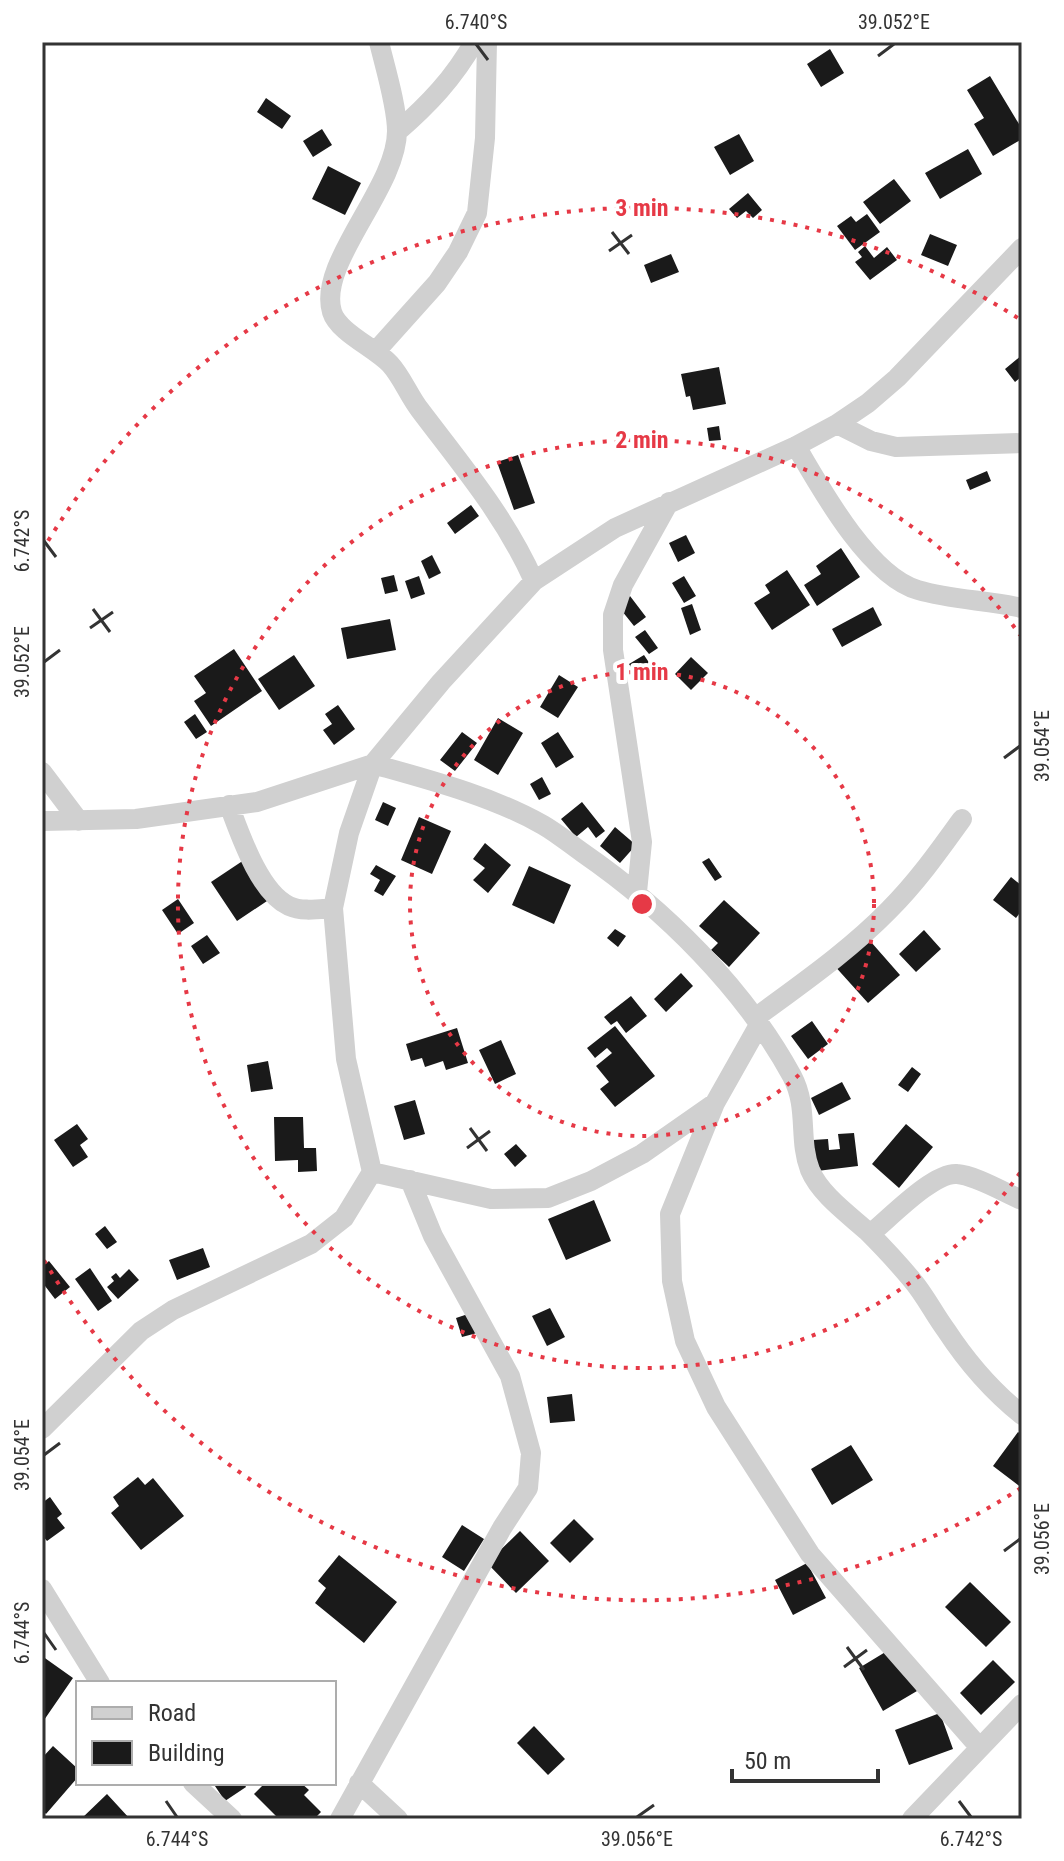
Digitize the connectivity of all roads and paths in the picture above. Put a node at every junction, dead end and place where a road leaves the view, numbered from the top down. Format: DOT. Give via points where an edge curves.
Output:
graph roads {
  1 [pos="379,42"];
  2 [pos="474,42"];
  3 [pos="487,42"];
  4 [pos="397,132"];
  5 [pos="1022,248"];
  6 [pos="376,351"];
  7 [pos="837,424"];
  8 [pos="1022,443"];
  9 [pos="796,446"];
  10 [pos="669,502"];
  11 [pos="534,581"];
  12 [pos="1022,608"];
  13 [pos="373,764"];
  14 [pos="42,772"];
  15 [pos="229,805"];
  16 [pos="962,819"];
  17 [pos="42,821"];
  18 [pos="79,821"];
  19 [pos="637,892"];
  20 [pos="333,908"];
  21 [pos="757,1021"];
  22 [pos="715,1103"];
  23 [pos="372,1172"];
  24 [pos="410,1180"];
  25 [pos="1022,1200"];
  26 [pos="870,1234"];
  27 [pos="1022,1415"];
  28 [pos="46,1420"];
  29 [pos="42,1589"];
  30 [pos="99,1681"];
  31 [pos="1022,1704"];
  32 [pos="980,1748"];
  33 [pos="359,1783"];
  34 [pos="195,1785"];
  35 [pos="232,1819"];
  36 [pos="340,1819"];
  37 [pos="398,1819"];
  38 [pos="912,1819"];
  1 -- 4 [label="street"];
  2 -- 4 [label="street" via="459,70"];
  3 -- 6 [label="street" via="477,213 437,283"];
  4 -- 6 [label="street" via="386,176 342,256 330,292 332,313"];
  5 -- 7 [label="street" via="897,378"];
  6 -- 11 [label="street" via="495,507"];
  7 -- 8 [label="street" via="896,447"];
  7 -- 9 [label="street"];
  9 -- 10 [label="street"];
  9 -- 12 [label="street" via="871,558 894,579 942,596"];
  10 -- 11 [label="street" via="615,528"];
  10 -- 19 [label="street" via="623,585 613,615 613,650 642,842"];
  11 -- 13 [label="street"];
  13 -- 15 [label="street" via="257,802"];
  13 -- 19 [label="street" via="472,795 543,825"];
  13 -- 20 [label="street" via="349,833"];
  14 -- 18 [label="street"];
  15 -- 18 [label="street" via="136,819"];
  15 -- 20 [label="street" via="270,890 288,905"];
  16 -- 21 [label="street" via="888,912"];
  17 -- 18 [label="street"];
  19 -- 21 [label="street" via="692,945"];
  20 -- 23 [label="street" via="346,1059"];
  21 -- 22 [label="street"];
  21 -- 26 [label="street" via="793,1078 811,1172"];
  22 -- 24 [label="street" via="642,1154 548,1198 491,1199"];
  22 -- 32 [label="street" via="670,1214 672,1281 685,1341 716,1407 810,1554"];
  23 -- 24 [label="street"];
  23 -- 28 [label="street" via="344,1218 311,1244 173,1310 141,1331"];
  24 -- 33 [label="street" via="433,1236 510,1376 531,1453 528,1488"];
  25 -- 26 [label="street" via="966,1176 946,1175"];
  26 -- 27 [label="street" via="914,1282 996,1394"];
  29 -- 30 [label="street"];
  31 -- 32 [label="street"];
  32 -- 38 [label="street"];
  33 -- 36 [label="street"];
  33 -- 37 [label="street"];
  34 -- 35 [label="street"];
}
